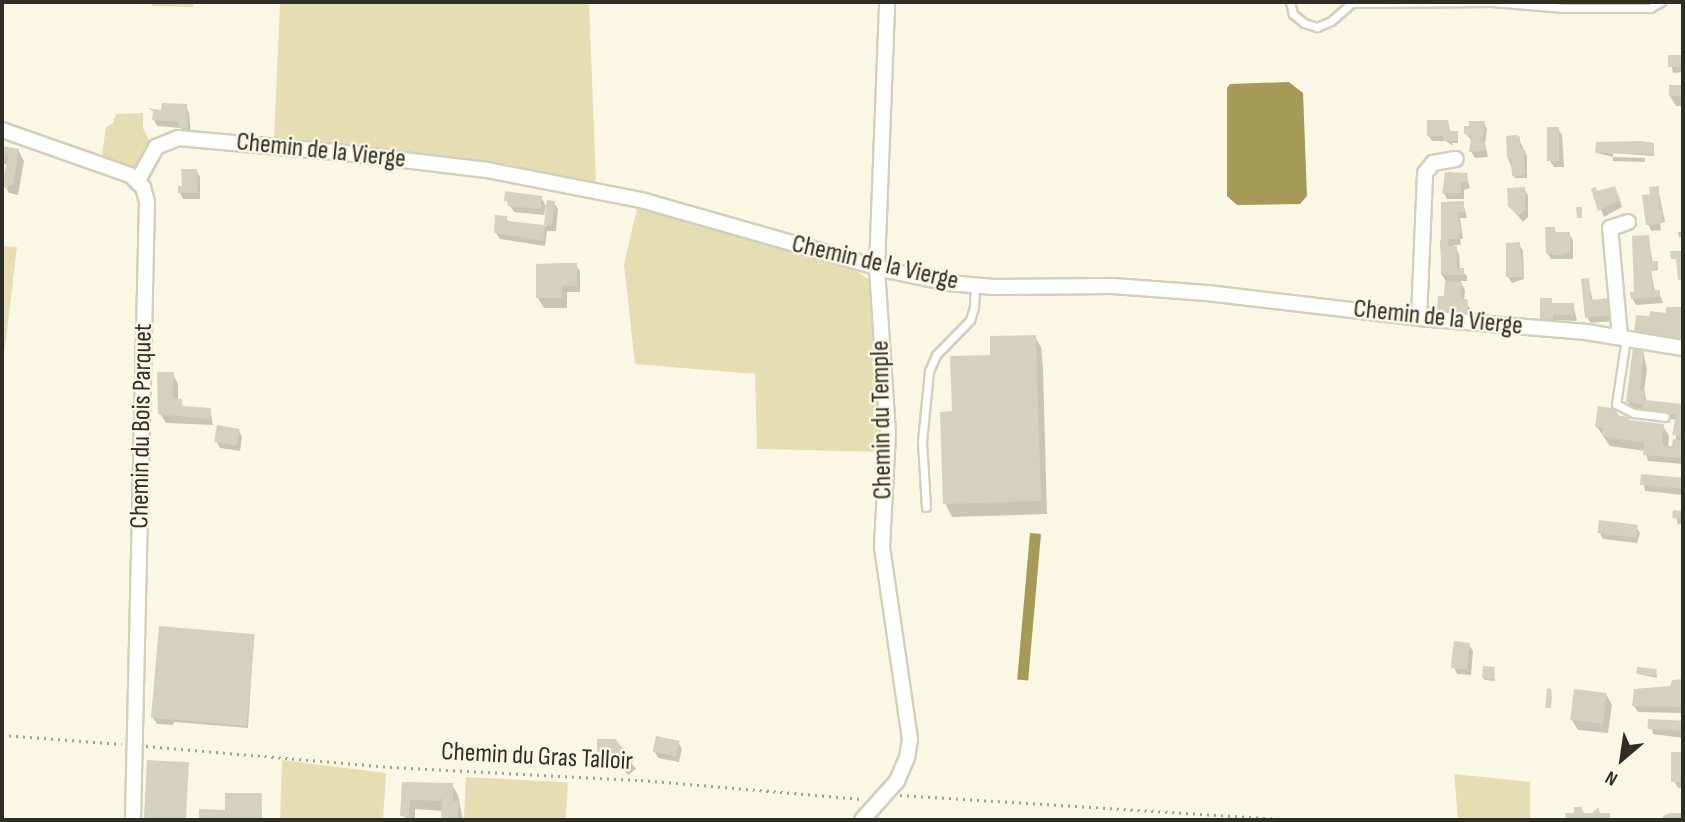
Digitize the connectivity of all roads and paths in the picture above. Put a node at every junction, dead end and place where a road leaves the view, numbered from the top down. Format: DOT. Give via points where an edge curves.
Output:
graph roads {
  1 [pos="887,2"];
  2 [pos="1290,2"];
  3 [pos="1486,2"];
  4 [pos="1661,2"];
  5 [pos="1545,4"];
  6 [pos="2,130"];
  7 [pos="1456,159"];
  8 [pos="138,180"];
  9 [pos="1628,222"];
  10 [pos="877,267"];
  11 [pos="975,286"];
  12 [pos="1419,318"];
  13 [pos="1623,337"];
  14 [pos="1683,348"];
  15 [pos="1665,417"];
  16 [pos="926,507"];
  17 [pos="2,735"];
  18 [pos="135,745"];
  19 [pos="883,797"];
  20 [pos="133,820"];
  21 [pos="862,820"];
  22 [pos="1294,820"];
  1 -- 10 [label="street, Chemin du Temple"];
  2 -- 3 [label="lane" via="1293,14 1317,27 1331,22 1352,3"];
  3 -- 5 [label="lane"];
  4 -- 5 [label="lane" via="1650,8"];
  6 -- 8 [label="street"];
  7 -- 12 [label="street" via="1433,163 1425,173"];
  8 -- 10 [label="street, Chemin de la Vierge" via="156,147 178,138 357,154 487,170 652,202"];
  8 -- 18 [label="street, Chemin du Bois Parquet" via="148,213"];
  9 -- 13 [label="street" via="1611,228"];
  10 -- 11 [label="street, Chemin de la Vierge"];
  10 -- 19 [label="street, Chemin du Temple" via="888,442 883,561 910,730 905,766"];
  11 -- 12 [label="street, Chemin de la Vierge" via="1132,287"];
  11 -- 16 [label="lane" via="970,320 936,355 929,371 922,433"];
  12 -- 13 [label="street, Chemin de la Vierge"];
  13 -- 14 [label="street, Chemin de la Vierge"];
  13 -- 15 [label="lane" via="1616,404 1634,413"];
  17 -- 18 [label="path"];
  18 -- 19 [label="path, Chemin du Gras Talloir" via="398,767"];
  18 -- 20 [label="street, Chemin du Bois Parquet"];
  19 -- 21 [label="street, Chemin du Temple"];
  19 -- 22 [label="path, Chemin du Gras Talloir"];
}
